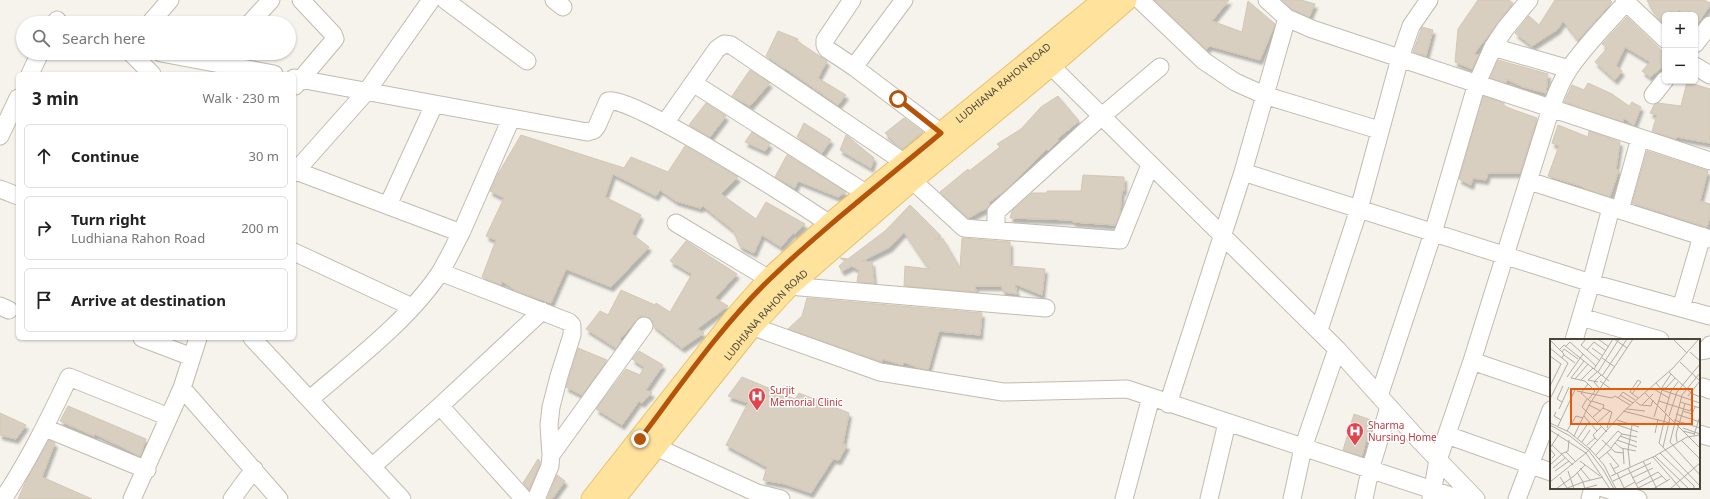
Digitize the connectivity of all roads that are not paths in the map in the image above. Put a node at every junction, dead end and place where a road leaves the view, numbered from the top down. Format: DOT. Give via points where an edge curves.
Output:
graph roads {
  1 [pos="170,0"];
  2 [pos="271,0"];
  3 [pos="301,0"];
  4 [pos="431,0"];
  5 [pos="445,0"];
  6 [pos="852,0"];
  7 [pos="904,0"];
  8 [pos="1104,0"];
  9 [pos="1126,0"];
  10 [pos="1140,0"];
  11 [pos="1429,0"];
  12 [pos="1530,0"];
  13 [pos="1626,1"];
  14 [pos="1271,2"];
  15 [pos="156,16"];
  16 [pos="256,16"];
  17 [pos="1287,18"];
  18 [pos="1710,25"];
  19 [pos="1662,36"];
  20 [pos="1698,40"];
  21 [pos="1494,47"];
  22 [pos="1400,58"];
  23 [pos="37,60"];
  24 [pos="138,60"];
  25 [pos="226,60"];
  26 [pos="1044,60"];
  27 [pos="527,61"];
  28 [pos="854,67"];
  29 [pos="1160,67"];
  30 [pos="1698,68"];
  31 [pos="1569,69"];
  32 [pos="31,72"];
  33 [pos="150,72"];
  34 [pos="267,72"];
  35 [pos="1710,75"];
  36 [pos="296,81"];
  37 [pos="693,83"];
  38 [pos="1477,84"];
  39 [pos="1662,84"];
  40 [pos="367,92"];
  41 [pos="1264,95"];
  42 [pos="1653,95"];
  43 [pos="16,102"];
  44 [pos="434,105"];
  45 [pos="1551,108"];
  46 [pos="1102,116"];
  47 [pos="511,119"];
  48 [pos="665,123"];
  49 [pos="1379,130"];
  50 [pos="941,133"];
  51 [pos="0,136"];
  52 [pos="1640,138"];
  53 [pos="1710,162"];
  54 [pos="1150,164"];
  55 [pos="296,171"];
  56 [pos="909,171"];
  57 [pos="296,172"];
  58 [pos="1243,172"];
  59 [pos="1529,181"];
  60 [pos="0,189"];
  61 [pos="866,194"];
  62 [pos="16,195"];
  63 [pos="388,205"];
  64 [pos="1359,209"];
  65 [pos="1615,209"];
  66 [pos="676,223"];
  67 [pos="830,224"];
  68 [pos="996,230"];
  69 [pos="461,233"];
  70 [pos="1433,233"];
  71 [pos="1223,234"];
  72 [pos="1706,238"];
  73 [pos="296,253"];
  74 [pos="1505,256"];
  75 [pos="440,272"];
  76 [pos="769,280"];
  77 [pos="1591,283"];
  78 [pos="789,286"];
  79 [pos="412,307"];
  80 [pos="1046,308"];
  81 [pos="1682,308"];
  82 [pos="542,311"];
  83 [pos="1710,316"];
  84 [pos="1581,317"];
  85 [pos="743,323"];
  86 [pos="644,326"];
  87 [pos="1319,330"];
  88 [pos="1574,339"];
  89 [pos="1657,339"];
  90 [pos="147,340"];
  91 [pos="197,340"];
  92 [pos="254,340"];
  93 [pos="1710,345"];
  94 [pos="1337,349"];
  95 [pos="1700,351"];
  96 [pos="192,357"];
  97 [pos="1472,361"];
  98 [pos="182,388"];
  99 [pos="1550,388"];
  100 [pos="1151,397"];
  101 [pos="310,399"];
  102 [pos="1384,402"];
  103 [pos="1168,404"];
  104 [pos="440,406"];
  105 [pos="1550,413"];
  106 [pos="169,417"];
  107 [pos="1227,423"];
  108 [pos="45,428"];
  109 [pos="1700,434"];
  110 [pos="1447,435"];
  111 [pos="1710,438"];
  112 [pos="648,443"];
  113 [pos="1303,448"];
  114 [pos="551,455"];
  115 [pos="1438,460"];
  116 [pos="373,466"];
  117 [pos="1531,466"];
  118 [pos="254,469"];
  119 [pos="147,470"];
  120 [pos="1370,470"];
  121 [pos="1550,472"];
  122 [pos="1601,489"];
  123 [pos="1605,489"];
  124 [pos="1431,495"];
  125 [pos="4,499"];
  126 [pos="132,499"];
  127 [pos="232,499"];
  128 [pos="279,499"];
  129 [pos="402,499"];
  130 [pos="524,499"];
  131 [pos="536,499"];
  132 [pos="592,499"];
  133 [pos="614,499"];
  134 [pos="781,499"];
  135 [pos="1124,499"];
  136 [pos="1210,499"];
  137 [pos="1292,499"];
  138 [pos="1364,499"];
  139 [pos="1460,499"];
  140 [pos="1476,499"];
  141 [pos="1517,499"];
  142 [pos="1590,499"];
  143 [pos="1638,499"];
  1 -- 15 [label="street"];
  2 -- 16 [label="street"];
  3 -- 36 [label="street" via="335,39"];
  4 -- 40 [label="street"];
  5 -- 27 [label="street"];
  6 -- 28 [label="street" via="825,40 825,45"];
  7 -- 28 [label="street"];
  8 -- 26 [label="main road, LUDHIANA RAHON ROAD"];
  9 -- 26 [label="main road, LUDHIANA RAHON ROAD"];
  10 -- 41 [label="street" via="1204,61 1235,82"];
  11 -- 22 [label="street" via="1411,26"];
  12 -- 21 [label="street" via="1505,29"];
  13 -- 19 [label="street"];
  13 -- 31 [label="street"];
  14 -- 17 [label="street"];
  17 -- 22 [label="street" via="1312,29"];
  17 -- 41 [label="street"];
  18 -- 20 [label="street"];
  21 -- 31 [label="street"];
  21 -- 38 [label="street"];
  22 -- 38 [label="street"];
  22 -- 49 [label="street"];
  23 -- 32 [label="street"];
  24 -- 33 [label="street"];
  25 -- 34 [label="street"];
  26 -- 46 [label="street"];
  26 -- 50 [label="main road, LUDHIANA RAHON ROAD"];
  26 -- 56 [label="main road, LUDHIANA RAHON ROAD"];
  28 -- 50 [label="street"];
  29 -- 46 [label="street"];
  30 -- 35 [label="street"];
  31 -- 45 [label="street"];
  36 -- 40 [label="street"];
  37 -- 48 [label="street"];
  37 -- 56 [label="street" via="717,49 724,44 731,45"];
  37 -- 61 [label="street"];
  38 -- 45 [label="street"];
  38 -- 70 [label="street"];
  39 -- 42 [label="street"];
  40 -- 44 [label="street"];
  40 -- 55 [label="street"];
  41 -- 49 [label="street"];
  41 -- 58 [label="street"];
  43 -- 51 [label="street"];
  44 -- 47 [label="street"];
  44 -- 63 [label="street"];
  45 -- 52 [label="street"];
  45 -- 59 [label="street"];
  46 -- 54 [label="street"];
  46 -- 68 [label="street" via="996,212"];
  47 -- 48 [label="street" via="587,132 594,130 608,101 612,100"];
  47 -- 69 [label="street"];
  48 -- 67 [label="street"];
  49 -- 64 [label="street"];
  50 -- 56 [label="main road, LUDHIANA RAHON ROAD"];
  52 -- 53 [label="street"];
  52 -- 65 [label="street"];
  54 -- 68 [label="street" via="1120,240"];
  54 -- 71 [label="street"];
  56 -- 61 [label="main road, LUDHIANA RAHON ROAD"];
  56 -- 68 [label="street" via="964,228"];
  56 -- 78 [label="main road, LUDHIANA RAHON ROAD"];
  57 -- 63 [label="street"];
  58 -- 64 [label="street"];
  58 -- 71 [label="street"];
  59 -- 65 [label="street"];
  59 -- 74 [label="street"];
  60 -- 62 [label="street"];
  61 -- 67 [label="main road, LUDHIANA RAHON ROAD"];
  63 -- 69 [label="street"];
  64 -- 70 [label="street"];
  64 -- 87 [label="street"];
  65 -- 72 [label="street"];
  65 -- 77 [label="street"];
  66 -- 76 [label="street"];
  67 -- 76 [label="main road, LUDHIANA RAHON ROAD"];
  69 -- 75 [label="street"];
  70 -- 74 [label="street"];
  70 -- 102 [label="street"];
  71 -- 87 [label="street"];
  71 -- 103 [label="street"];
  72 -- 81 [label="street"];
  73 -- 79 [label="street"];
  74 -- 77 [label="street"];
  74 -- 97 [label="street"];
  75 -- 79 [label="street"];
  75 -- 82 [label="street"];
  76 -- 85 [label="main road, LUDHIANA RAHON ROAD"];
  77 -- 81 [label="street"];
  77 -- 84 [label="street"];
  78 -- 80 [label="street"];
  78 -- 85 [label="main road, LUDHIANA RAHON ROAD"];
  79 -- 101 [label="street"];
  81 -- 83 [label="street"];
  82 -- 104 [label="street"];
  82 -- 114 [label="street" via="568,322 573,330 551,407"];
  84 -- 88 [label="street"];
  84 -- 89 [label="street"];
  85 -- 100 [label="street" via="880,372 1003,392 1127,389"];
  85 -- 112 [label="main road, LUDHIANA RAHON ROAD"];
  86 -- 114 [label="street"];
  87 -- 94 [label="street"];
  90 -- 96 [label="street"];
  91 -- 96 [label="street"];
  92 -- 101 [label="street"];
  93 -- 95 [label="street" via="1706,350"];
  94 -- 102 [label="street"];
  94 -- 113 [label="street"];
  96 -- 98 [label="street"];
  97 -- 99 [label="street"];
  97 -- 110 [label="street"];
  98 -- 106 [label="street"];
  98 -- 118 [label="street"];
  100 -- 103 [label="street"];
  100 -- 135 [label="street"];
  101 -- 116 [label="street"];
  102 -- 115 [label="street"];
  102 -- 120 [label="street"];
  103 -- 107 [label="street"];
  104 -- 116 [label="street"];
  104 -- 130 [label="street"];
  105 -- 117 [label="street"];
  106 -- 108 [label="street" via="69,378"];
  106 -- 119 [label="street"];
  107 -- 113 [label="street"];
  107 -- 136 [label="street"];
  108 -- 119 [label="street"];
  108 -- 125 [label="street"];
  109 -- 111 [label="street"];
  110 -- 115 [label="street"];
  110 -- 117 [label="street"];
  112 -- 132 [label="main road, LUDHIANA RAHON ROAD"];
  112 -- 133 [label="main road, LUDHIANA RAHON ROAD"];
  112 -- 134 [label="street" via="757,493"];
  113 -- 120 [label="street"];
  113 -- 137 [label="street"];
  114 -- 131 [label="street" via="550,466"];
  115 -- 124 [label="street"];
  115 -- 140 [label="street"];
  116 -- 129 [label="street"];
  117 -- 121 [label="street"];
  117 -- 141 [label="street"];
  118 -- 127 [label="street"];
  118 -- 128 [label="street"];
  119 -- 126 [label="street"];
  120 -- 124 [label="street"];
  120 -- 138 [label="street"];
  122 -- 142 [label="street"];
  123 -- 143 [label="street"];
  124 -- 139 [label="street"];
}
